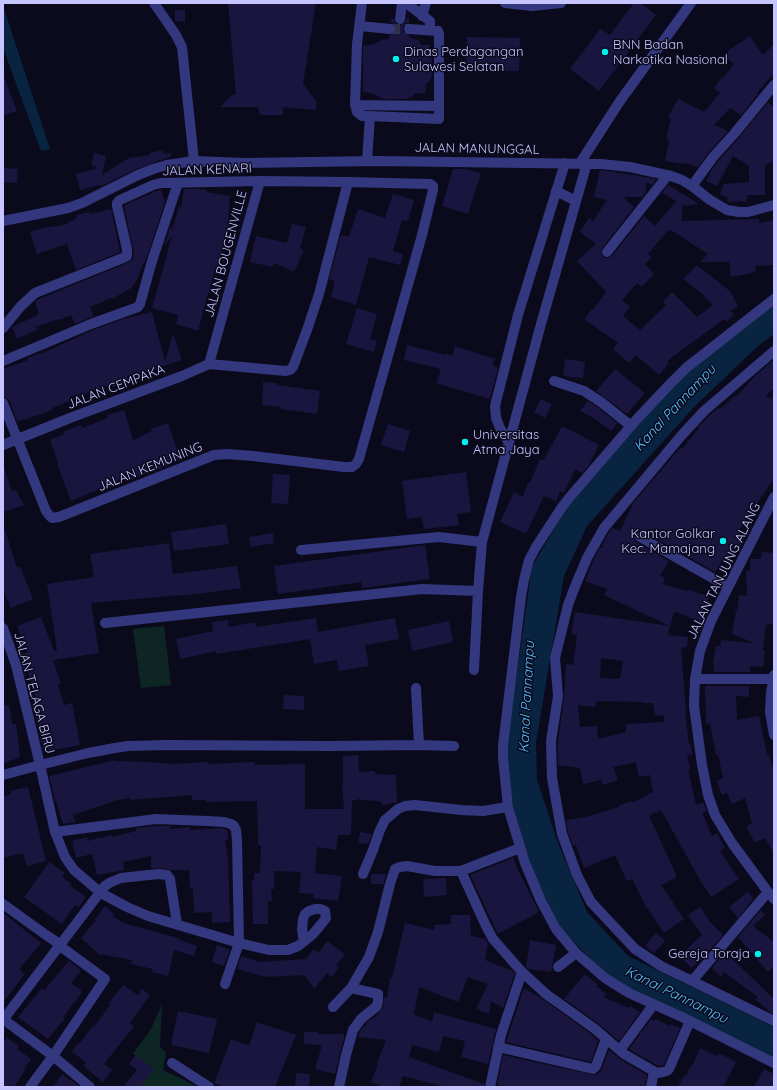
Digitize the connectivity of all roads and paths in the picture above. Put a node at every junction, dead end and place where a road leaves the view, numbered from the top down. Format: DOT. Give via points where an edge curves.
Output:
graph roads {
  1 [pos="154,3"];
  2 [pos="362,3"];
  3 [pos="402,3"];
  4 [pos="406,3"];
  5 [pos="426,3"];
  6 [pos="505,3"];
  7 [pos="561,3"];
  8 [pos="691,3"];
  9 [pos="422,16"];
  10 [pos="400,19"];
  11 [pos="360,26"];
  12 [pos="390,29"];
  13 [pos="409,29"];
  14 [pos="430,30"];
  15 [pos="774,85"];
  16 [pos="356,104"];
  17 [pos="403,106"];
  18 [pos="439,106"];
  19 [pos="370,116"];
  20 [pos="402,118"];
  21 [pos="367,161"];
  22 [pos="194,162"];
  23 [pos="564,163"];
  24 [pos="584,163"];
  25 [pos="668,175"];
  26 [pos="260,181"];
  27 [pos="348,182"];
  28 [pos="178,183"];
  29 [pos="692,186"];
  30 [pos="556,191"];
  31 [pos="576,201"];
  32 [pos="774,205"];
  33 [pos="3,221"];
  34 [pos="606,252"];
  35 [pos="774,299"];
  36 [pos="3,328"];
  37 [pos="774,351"];
  38 [pos="3,361"];
  39 [pos="209,364"];
  40 [pos="554,381"];
  41 [pos="3,403"];
  42 [pos="631,426"];
  43 [pos="18,440"];
  44 [pos="509,443"];
  45 [pos="3,445"];
  46 [pos="344,467"];
  47 [pos="774,497"];
  48 [pos="640,537"];
  49 [pos="482,542"];
  50 [pos="301,550"];
  51 [pos="728,587"];
  52 [pos="478,591"];
  53 [pos="105,623"];
  54 [pos="3,628"];
  55 [pos="474,670"];
  56 [pos="774,678"];
  57 [pos="695,679"];
  58 [pos="416,688"];
  59 [pos="774,735"];
  60 [pos="419,745"];
  61 [pos="454,746"];
  62 [pos="40,765"];
  63 [pos="3,775"];
  64 [pos="508,807"];
  65 [pos="55,832"];
  66 [pos="520,848"];
  67 [pos="461,871"];
  68 [pos="363,874"];
  69 [pos="101,893"];
  70 [pos="771,896"];
  71 [pos="3,904"];
  72 [pos="177,924"];
  73 [pos="304,941"];
  74 [pos="239,943"];
  75 [pos="61,945"];
  76 [pos="576,953"];
  77 [pos="558,967"];
  78 [pos="522,972"];
  79 [pos="692,981"];
  80 [pos="225,984"];
  81 [pos="351,988"];
  82 [pos="654,1004"];
  83 [pos="334,1007"];
  84 [pos="3,1020"];
  85 [pos="690,1021"];
  86 [pos="774,1021"];
  87 [pos="606,1039"];
  88 [pos="498,1047"];
  89 [pos="620,1050"];
  90 [pos="53,1056"];
  91 [pos="172,1063"];
  92 [pos="774,1063"];
  93 [pos="654,1072"];
  94 [pos="30,1087"];
  95 [pos="90,1087"];
  96 [pos="209,1087"];
  97 [pos="339,1087"];
  98 [pos="490,1087"];
  99 [pos="651,1087"];
  1 -- 22 [label="street" via="182,47"];
  2 -- 11 [label="street"];
  3 -- 10 [label="street"];
  4 -- 9 [label="street"];
  5 -- 9 [label="street"];
  6 -- 7 [label="street" via="532,6"];
  8 -- 24 [label="street" via="620,101"];
  9 -- 14 [label="street" via="430,21"];
  11 -- 12 [label="street"];
  11 -- 16 [label="street" via="357,44"];
  13 -- 14 [label="street"];
  14 -- 18 [label="street" via="438,30 439,34"];
  15 -- 29 [label="street"];
  16 -- 17 [label="street"];
  16 -- 19 [label="street" via="357,112 362,116"];
  17 -- 18 [label="street"];
  17 -- 20 [label="street"];
  18 -- 20 [label="street" via="439,119"];
  19 -- 20 [label="street"];
  19 -- 21 [label="street"];
  21 -- 22 [label="street, JALAN MANUNGGAL"];
  21 -- 23 [label="street, JALAN MANUNGGAL"];
  22 -- 33 [label="street, JALAN MANUNGGAL" via="153,169 68,208"];
  23 -- 24 [label="street, JALAN MANUNGGAL"];
  23 -- 30 [label="street"];
  24 -- 25 [label="street, JALAN MANUNGGAL" via="630,167"];
  24 -- 31 [label="street"];
  25 -- 29 [label="street, JALAN MANUNGGAL"];
  25 -- 34 [label="street"];
  26 -- 27 [label="street, JALAN KENARI"];
  26 -- 28 [label="street, JALAN KENARI"];
  26 -- 39 [label="street, JALAN BOUGENVILLE"];
  27 -- 39 [label="street" via="318,294 293,367 286,371"];
  27 -- 46 [label="street, JALAN KENARI" via="430,184 433,190 359,459 352,467"];
  28 -- 36 [label="street, JALAN KENARI" via="153,185 120,200 117,206 127,256 35,293"];
  28 -- 38 [label="street" via="138,307"];
  29 -- 32 [label="street, JALAN MANUNGGAL" via="727,210 748,212"];
  30 -- 31 [label="street"];
  30 -- 44 [label="street" via="516,322 495,406 496,418"];
  31 -- 44 [label="street"];
  35 -- 42 [label="street" via="686,368"];
  37 -- 79 [label="street" via="699,416 604,528 587,558 574,589 555,658 558,696 551,741 552,778 562,834 577,875 591,902 634,949"];
  39 -- 43 [label="street, JALAN CEMPAKA"];
  40 -- 42 [label="street" via="584,391"];
  41 -- 43 [label="street"];
  42 -- 64 [label="street" via="562,507 529,560 521,597 503,745"];
  43 -- 45 [label="street, JALAN CEMPAKA"];
  43 -- 46 [label="street, JALAN KEMUNING" via="46,511 52,518 214,455 253,456"];
  44 -- 49 [label="street"];
  47 -- 51 [label="street, JALAN TANJUNG ALANG"];
  48 -- 51 [label="street"];
  49 -- 50 [label="street" via="439,537"];
  49 -- 52 [label="street"];
  51 -- 57 [label="street, JALAN TANJUNG ALANG" via="700,651"];
  52 -- 53 [label="street" via="422,589"];
  52 -- 55 [label="street"];
  54 -- 62 [label="street, JALAN TELAGA BIRU" via="16,665"];
  56 -- 57 [label="street"];
  56 -- 59 [label="street" via="770,712"];
  57 -- 70 [label="street, JALAN TANJUNG ALANG" via="694,706 702,765 715,815"];
  58 -- 60 [label="street"];
  60 -- 61 [label="street"];
  60 -- 62 [label="street" via="144,745 115,748"];
  62 -- 63 [label="street"];
  62 -- 65 [label="street, JALAN TELAGA BIRU"];
  64 -- 66 [label="street"];
  64 -- 68 [label="street" via="483,811 414,805 398,809 385,820"];
  65 -- 69 [label="street, JALAN TELAGA BIRU" via="65,857 74,870"];
  65 -- 74 [label="street" via="156,819 231,824 236,830 237,840"];
  66 -- 67 [label="street"];
  66 -- 76 [label="street" via="541,901 556,929"];
  67 -- 78 [label="street" via="493,939"];
  67 -- 81 [label="street" via="435,871 407,866 395,869 369,957"];
  69 -- 72 [label="street, JALAN TELAGA BIRU" via="148,916"];
  69 -- 72 [label="street" via="104,887 121,878 168,875"];
  69 -- 75 [label="street"];
  70 -- 79 [label="street"];
  71 -- 75 [label="street"];
  72 -- 74 [label="street, JALAN TELAGA BIRU"];
  73 -- 74 [label="street, JALAN TELAGA BIRU" via="288,950 269,950"];
  74 -- 80 [label="street"];
  75 -- 84 [label="street"];
  75 -- 90 [label="street" via="105,979"];
  76 -- 77 [label="street"];
  76 -- 82 [label="street" via="605,978 629,993"];
  78 -- 87 [label="street" via="546,994"];
  78 -- 88 [label="street"];
  79 -- 86 [label="street"];
  81 -- 83 [label="street"];
  81 -- 97 [label="street" via="378,994 378,1000 377,1006 361,1019 353,1030"];
  82 -- 85 [label="street"];
  82 -- 89 [label="street"];
  84 -- 90 [label="street"];
  85 -- 92 [label="street"];
  85 -- 93 [label="street" via="669,1069 660,1073"];
  87 -- 88 [label="street" via="593,1069"];
  87 -- 89 [label="street"];
  88 -- 98 [label="street"];
  89 -- 93 [label="street"];
  90 -- 94 [label="street"];
  90 -- 95 [label="street"];
  91 -- 96 [label="street"];
  93 -- 99 [label="street"];
}
